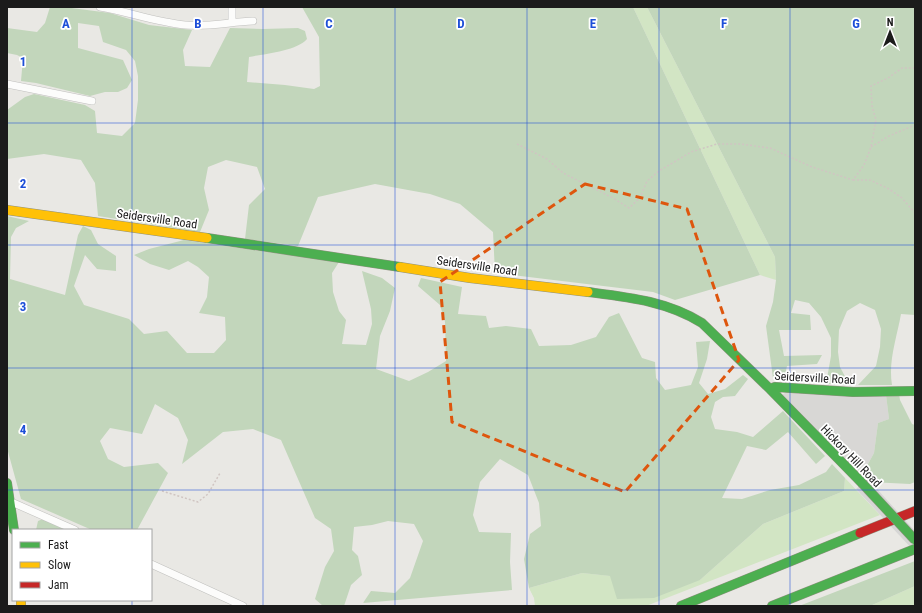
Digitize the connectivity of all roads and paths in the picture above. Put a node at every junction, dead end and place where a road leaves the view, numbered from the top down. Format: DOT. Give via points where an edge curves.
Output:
graph roads {
  1 [pos="100,7"];
  2 [pos="232,7"];
  3 [pos="253,21"];
  4 [pos="232,22"];
  5 [pos="915,68"];
  6 [pos="7,84"];
  7 [pos="92,101"];
  8 [pos="915,125"];
  9 [pos="516,144"];
  10 [pos="871,147"];
  11 [pos="853,180"];
  12 [pos="7,210"];
  13 [pos="915,213"];
  14 [pos="770,389"];
  15 [pos="915,391"];
  16 [pos="220,473"];
  17 [pos="7,483"];
  18 [pos="162,491"];
  19 [pos="9,501"];
  20 [pos="915,511"];
  21 [pos="14,529"];
  22 [pos="73,529"];
  23 [pos="915,540"];
  24 [pos="915,549"];
  25 [pos="152,564"];
  26 [pos="243,606"];
  27 [pos="681,606"];
  28 [pos="772,606"];
  1 -- 4 [label="street" via="186,25"];
  2 -- 4 [label="street"];
  3 -- 4 [label="street"];
  5 -- 10 [label="path" via="902,68 871,86 876,120"];
  6 -- 7 [label="street"];
  8 -- 10 [label="path"];
  9 -- 11 [label="path" via="547,159 562,173 629,208 640,198 647,181 659,171 691,152 717,144 770,148 812,167"];
  10 -- 11 [label="path" via="864,165"];
  11 -- 13 [label="path" via="870,180 889,189 902,198"];
  12 -- 14 [label="main road, Seidersville Road" via="664,304 702,323"];
  14 -- 15 [label="main road, Seidersville Road" via="775,387 853,392"];
  14 -- 23 [label="main road, Hickory Hill Road, bridge"];
  16 -- 18 [label="path" via="208,494 198,502"];
  17 -- 19 [label="main road"];
  19 -- 21 [label="main road"];
  19 -- 22 [label="street"];
  20 -- 27 [label="main road"];
  24 -- 28 [label="main road"];
  25 -- 26 [label="street"];
}
